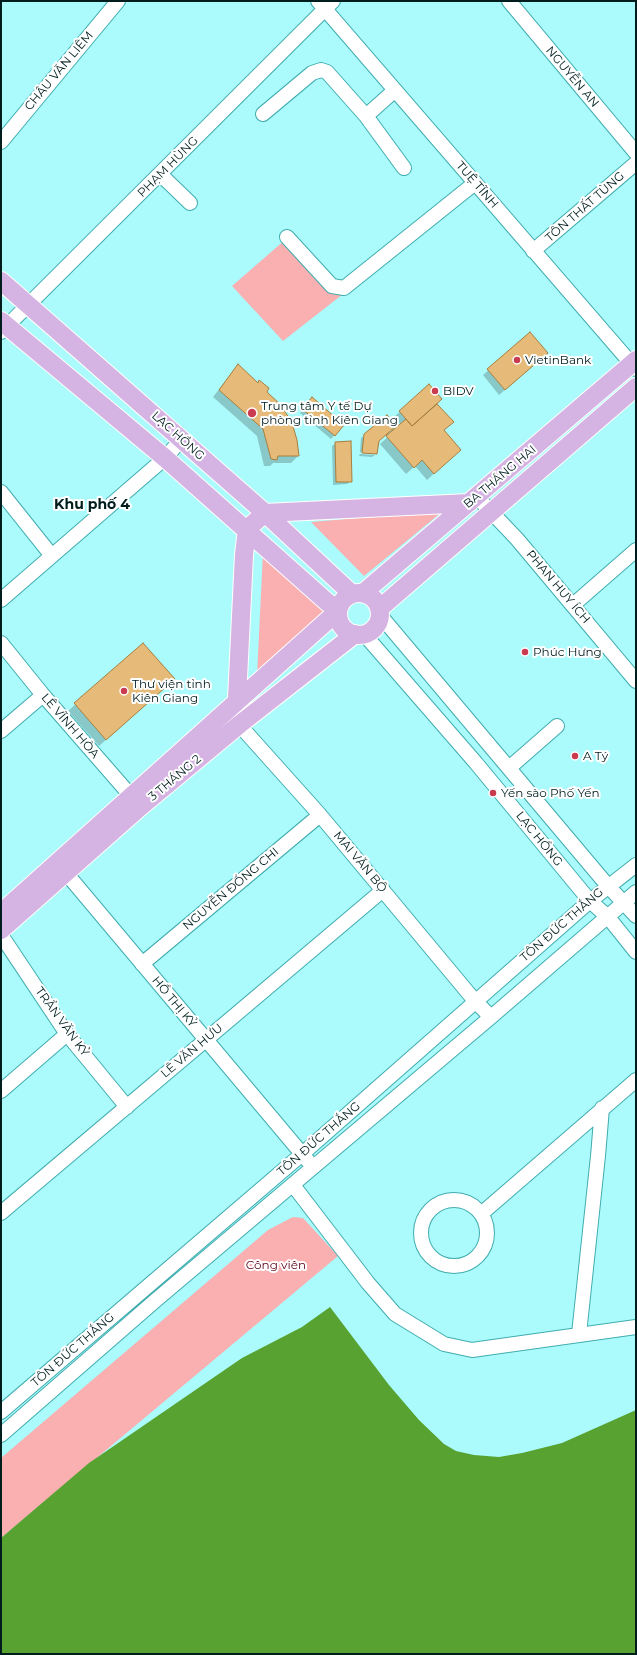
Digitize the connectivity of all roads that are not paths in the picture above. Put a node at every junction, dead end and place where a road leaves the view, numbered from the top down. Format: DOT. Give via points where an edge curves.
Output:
graph roads {
  1 [pos="118,1"];
  2 [pos="509,1"];
  3 [pos="325,4"];
  4 [pos="394,90"];
  5 [pos="263,114"];
  6 [pos="366,116"];
  7 [pos="1,142"];
  8 [pos="636,153"];
  9 [pos="636,163"];
  10 [pos="404,168"];
  11 [pos="160,174"];
  12 [pos="475,183"];
  13 [pos="190,203"];
  14 [pos="287,237"];
  15 [pos="533,251"];
  16 [pos="1,281"];
  17 [pos="30,305"];
  18 [pos="3,326"];
  19 [pos="634,365"];
  20 [pos="636,387"];
  21 [pos="181,440"];
  22 [pos="165,458"];
  23 [pos="1,492"];
  24 [pos="473,500"];
  25 [pos="492,512"];
  26 [pos="265,513"];
  27 [pos="247,529"];
  28 [pos="636,550"];
  29 [pos="52,556"];
  30 [pos="357,594"];
  31 [pos="1,600"];
  32 [pos="573,605"];
  33 [pos="338,610"];
  34 [pos="379,611"];
  35 [pos="360,634"];
  36 [pos="1,643"];
  37 [pos="636,681"];
  38 [pos="43,695"];
  39 [pos="232,704"];
  40 [pos="240,724"];
  41 [pos="557,726"];
  42 [pos="1,731"];
  43 [pos="492,749"];
  44 [pos="476,763"];
  45 [pos="509,768"];
  46 [pos="136,801"];
  47 [pos="320,815"];
  48 [pos="636,865"];
  49 [pos="66,873"];
  50 [pos="608,886"];
  51 [pos="383,890"];
  52 [pos="636,892"];
  53 [pos="590,901"];
  54 [pos="624,902"];
  55 [pos="1,913"];
  56 [pos="636,916"];
  57 [pos="608,917"];
  58 [pos="1,930"];
  59 [pos="1,935"];
  60 [pos="636,952"];
  61 [pos="142,964"];
  62 [pos="475,1001"];
  63 [pos="491,1017"];
  64 [pos="67,1034"];
  65 [pos="206,1039"];
  66 [pos="636,1080"];
  67 [pos="1,1091"];
  68 [pos="126,1106"];
  69 [pos="602,1108"];
  70 [pos="301,1155"];
  71 [pos="314,1167"];
  72 [pos="292,1185"];
  73 [pos="1,1213"];
  74 [pos="481,1214"];
  75 [pos="636,1327"];
  76 [pos="579,1334"];
  77 [pos="1,1412"];
  78 [pos="1,1435"];
  1 -- 7 [label="street, CHÂU VĂN LIÊM"];
  2 -- 8 [label="street, NGUYỄN AN"];
  3 -- 4 [label="street, TUỆ TĨNH"];
  3 -- 11 [label="street, PHẠM HÙNG"];
  4 -- 6 [label="street"];
  4 -- 12 [label="street, TUỆ TĨNH"];
  5 -- 6 [label="street" via="308,76 321,70 327,72"];
  6 -- 10 [label="street"];
  9 -- 15 [label="street, TÔN THẤT TÙNG"];
  11 -- 13 [label="street"];
  11 -- 17 [label="street, PHẠM HÙNG"];
  12 -- 14 [label="street" via="344,288 332,286"];
  12 -- 15 [label="street, TUỆ TĨNH"];
  15 -- 19 [label="street, TUỆ TĨNH"];
  16 -- 17 [label="main road, LẠC HỒNG"];
  17 -- 18 [label="street, PHẠM HÙNG"];
  17 -- 21 [label="main road, LẠC HỒNG"];
  18 -- 22 [label="main road, LẠC HỒNG"];
  19 -- 24 [label="main road, BA THÁNG HAI"];
  20 -- 25 [label="main road, BA THÁNG HAI"];
  21 -- 22 [label="street"];
  21 -- 26 [label="main road, LẠC HỒNG"];
  22 -- 27 [label="main road, LẠC HỒNG"];
  22 -- 29 [label="street"];
  23 -- 29 [label="street"];
  24 -- 25 [label="street, PHAN HUY ÍCH"];
  24 -- 26 [label="main road"];
  24 -- 30 [label="main road, BA THÁNG HAI"];
  25 -- 32 [label="street, PHAN HUY ÍCH"];
  25 -- 34 [label="main road, BA THÁNG HAI"];
  26 -- 27 [label="main road"];
  26 -- 30 [label="main road, LẠC HỒNG"];
  27 -- 33 [label="main road, LẠC HỒNG"];
  27 -- 39 [label="main road"];
  28 -- 32 [label="street"];
  29 -- 31 [label="street"];
  30 -- 33 [label="main road" via="343,600"];
  30 -- 34 [label="main road" via="373,599"];
  32 -- 37 [label="street, PHAN HUY ÍCH"];
  33 -- 35 [label="main road" via="338,619 342,626 348,632"];
  33 -- 39 [label="main road, 3 THÁNG 2"];
  34 -- 35 [label="main road" via="379,619 373,628"];
  34 -- 43 [label="street, LẠC HỒNG"];
  35 -- 40 [label="main road, 3 THÁNG 2"];
  35 -- 44 [label="street, LẠC HỒNG"];
  36 -- 38 [label="street, LÊ VĨNH HÒA"];
  38 -- 42 [label="street"];
  38 -- 46 [label="street, LÊ VĨNH HÒA"];
  39 -- 40 [label="street, MAI VĂN BỘ"];
  39 -- 46 [label="main road, 3 THÁNG 2"];
  40 -- 46 [label="main road, 3 THÁNG 2"];
  40 -- 47 [label="street, MAI VĂN BỘ"];
  41 -- 45 [label="street"];
  43 -- 44 [label="street"];
  43 -- 45 [label="street, LẠC HỒNG"];
  44 -- 53 [label="street, LẠC HỒNG"];
  45 -- 50 [label="street, LẠC HỒNG"];
  46 -- 49 [label="main road, 3 THÁNG 2"];
  46 -- 55 [label="main road, 3 THÁNG 2"];
  47 -- 51 [label="street, MAI VĂN BỘ"];
  47 -- 61 [label="street, NGUYỄN ĐỔNG CHI"];
  48 -- 50 [label="street, TÔN ĐỨC THẮNG"];
  49 -- 58 [label="main road, 3 THÁNG 2"];
  49 -- 61 [label="street, HỒ THỊ KỶ"];
  50 -- 53 [label="street, TÔN ĐỨC THẮNG"];
  50 -- 54 [label="street, LẠC HỒNG"];
  51 -- 62 [label="street, MAI VĂN BỘ"];
  51 -- 65 [label="street, LÊ VĂN HƯU"];
  52 -- 54 [label="street, TÔN ĐỨC THẮNG"];
  53 -- 57 [label="street, LẠC HỒNG"];
  53 -- 62 [label="street, TÔN ĐỨC THẮNG"];
  54 -- 56 [label="street, LẠC HỒNG"];
  54 -- 57 [label="street, TÔN ĐỨC THẮNG"];
  57 -- 60 [label="street, LẠC HỒNG"];
  57 -- 63 [label="street, TÔN ĐỨC THẮNG"];
  59 -- 64 [label="street, TRẦN VĂN KỶ"];
  61 -- 65 [label="street, HỒ THỊ KỶ"];
  62 -- 63 [label="street, MAI VĂN BỘ"];
  62 -- 70 [label="street, TÔN ĐỨC THẮNG"];
  63 -- 71 [label="street, TÔN ĐỨC THẮNG"];
  64 -- 67 [label="street"];
  64 -- 68 [label="street, TRẦN VĂN KỶ"];
  65 -- 68 [label="street, LÊ VĂN HƯU"];
  65 -- 70 [label="street, HỒ THỊ KỶ"];
  66 -- 69 [label="street"];
  68 -- 73 [label="street, LÊ VĂN HƯU"];
  69 -- 74 [label="street"];
  69 -- 76 [label="street"];
  70 -- 71 [label="street, HỒ THỊ KỶ"];
  70 -- 77 [label="street, TÔN ĐỨC THẮNG"];
  71 -- 72 [label="street, TÔN ĐỨC THẮNG"];
  72 -- 76 [label="street" via="395,1314 444,1344 472,1350"];
  72 -- 78 [label="street, TÔN ĐỨC THẮNG"];
  74 -- 74 [label="street" via="468,1203 455,1200 441,1202 430,1210 422,1221 420,1235 424,1248 433,1259 445,1266 459,1266 472,1261 482,1251 486,1238 486,1224"];
  75 -- 76 [label="street"];
}
